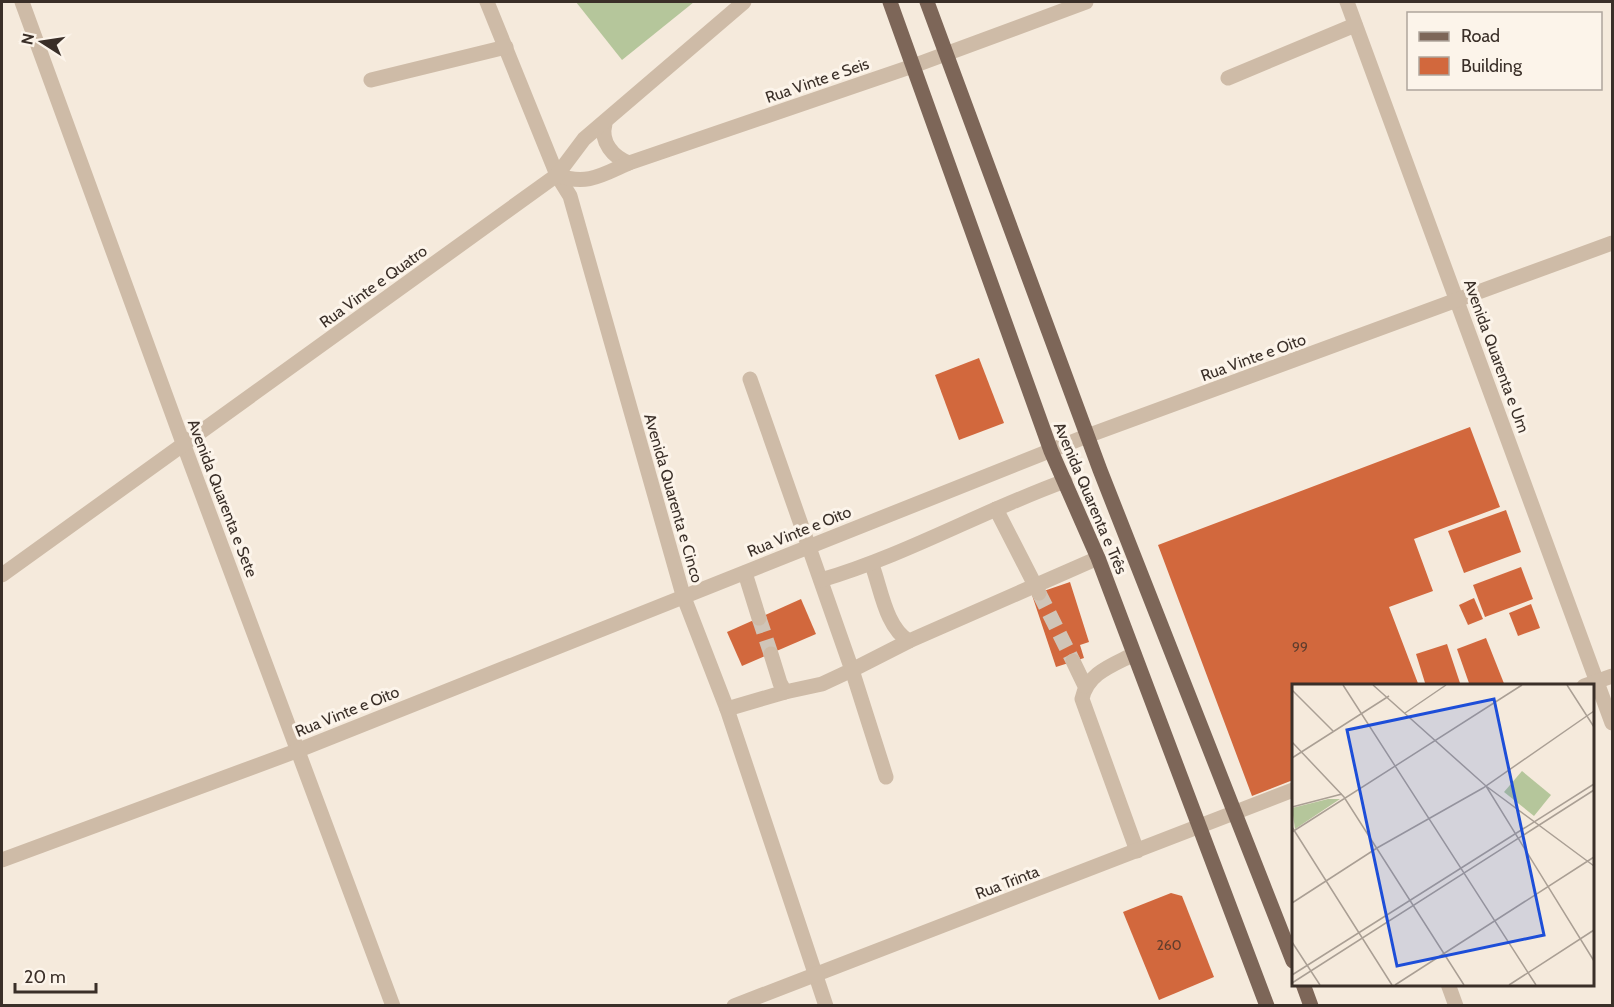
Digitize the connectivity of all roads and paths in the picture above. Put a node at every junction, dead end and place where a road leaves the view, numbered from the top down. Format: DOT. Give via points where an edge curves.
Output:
graph roads {
  1 [pos="22,2"];
  2 [pos="487,2"];
  3 [pos="744,2"];
  4 [pos="890,2"];
  5 [pos="927,2"];
  6 [pos="1086,2"];
  7 [pos="1347,2"];
  8 [pos="1356,25"];
  9 [pos="506,47"];
  10 [pos="945,53"];
  11 [pos="914,66"];
  12 [pos="1228,78"];
  13 [pos="371,80"];
  14 [pos="605,124"];
  15 [pos="629,163"];
  16 [pos="557,176"];
  17 [pos="1612,243"];
  18 [pos="1457,301"];
  19 [pos="750,379"];
  20 [pos="1087,436"];
  21 [pos="183,443"];
  22 [pos="1051,451"];
  23 [pos="1065,481"];
  24 [pos="996,509"];
  25 [pos="808,546"];
  26 [pos="1098,558"];
  27 [pos="873,565"];
  28 [pos="745,573"];
  29 [pos="2,575"];
  30 [pos="821,580"];
  31 [pos="1037,589"];
  32 [pos="683,595"];
  33 [pos="759,618"];
  34 [pos="909,641"];
  35 [pos="771,654"];
  36 [pos="1134,654"];
  37 [pos="1073,661"];
  38 [pos="852,670"];
  39 [pos="1612,676"];
  40 [pos="1590,684"];
  41 [pos="1085,686"];
  42 [pos="1593,689"];
  43 [pos="785,692"];
  44 [pos="727,709"];
  45 [pos="1612,723"];
  46 [pos="299,750"];
  47 [pos="886,777"];
  48 [pos="1292,790"];
  49 [pos="1235,813"];
  50 [pos="1199,826"];
  51 [pos="1137,851"];
  52 [pos="2,860"];
  53 [pos="1292,958"];
  54 [pos="814,975"];
  55 [pos="1303,986"];
  56 [pos="1449,986"];
  57 [pos="393,1005"];
  58 [pos="734,1005"];
  59 [pos="826,1005"];
  60 [pos="1267,1005"];
  61 [pos="1311,1005"];
  62 [pos="1456,1005"];
  1 -- 21 [label="street, Avenida Quarenta e Sete"];
  2 -- 9 [label="street, Avenida Quarenta e Cinco"];
  3 -- 14 [label="street, Rua Vinte e Quatro"];
  4 -- 11 [label="main road, Avenida Quarenta e Três"];
  5 -- 10 [label="main road, Avenida Quarenta e Três"];
  6 -- 10 [label="street, Rua Vinte e Seis"];
  7 -- 8 [label="street, Avenida Quarenta e Um"];
  8 -- 12 [label="street"];
  8 -- 18 [label="street, Avenida Quarenta e Um"];
  9 -- 13 [label="street"];
  9 -- 16 [label="street, Avenida Quarenta e Cinco"];
  10 -- 11 [label="street, Rua Vinte e Seis"];
  10 -- 20 [label="main road, Avenida Quarenta e Três"];
  11 -- 15 [label="street, Rua Vinte e Seis"];
  11 -- 22 [label="main road, Avenida Quarenta e Três"];
  14 -- 15 [label="street" via="604,137 610,150"];
  14 -- 16 [label="street, Rua Vinte e Quatro" via="584,139"];
  15 -- 16 [label="street, Rua Vinte e Seis" via="584,181"];
  16 -- 21 [label="street, Rua Vinte e Quatro"];
  16 -- 32 [label="street, Avenida Quarenta e Cinco" via="570,196"];
  17 -- 18 [label="street, Rua Vinte e Oito"];
  18 -- 20 [label="street, Rua Vinte e Oito"];
  18 -- 40 [label="street, Avenida Quarenta e Um"];
  19 -- 25 [label="street"];
  20 -- 22 [label="street, Rua Vinte e Oito"];
  20 -- 49 [label="main road, Avenida Quarenta e Três"];
  21 -- 29 [label="street, Rua Vinte e Quatro"];
  21 -- 46 [label="street, Avenida Quarenta e Sete"];
  22 -- 23 [label="main road, Avenida Quarenta e Três"];
  22 -- 25 [label="street, Rua Vinte e Oito"];
  23 -- 24 [label="street"];
  23 -- 26 [label="main road, Avenida Quarenta e Três"];
  24 -- 27 [label="street"];
  24 -- 31 [label="street"];
  25 -- 28 [label="street, Rua Vinte e Oito"];
  25 -- 30 [label="street"];
  26 -- 31 [label="street"];
  26 -- 36 [label="main road, Avenida Quarenta e Três"];
  27 -- 30 [label="street"];
  27 -- 34 [label="street" via="891,619 900,636"];
  28 -- 32 [label="street, Rua Vinte e Oito"];
  28 -- 33 [label="street"];
  30 -- 38 [label="street"];
  31 -- 34 [label="street"];
  32 -- 44 [label="street, Avenida Quarenta e Cinco"];
  32 -- 46 [label="street, Rua Vinte e Oito"];
  34 -- 38 [label="street"];
  35 -- 43 [label="street"];
  36 -- 41 [label="street" via="1092,677"];
  36 -- 50 [label="main road, Avenida Quarenta e Três"];
  37 -- 41 [label="street"];
  38 -- 43 [label="street" via="822,684"];
  38 -- 47 [label="street"];
  39 -- 40 [label="street"];
  41 -- 51 [label="street" via="1082,699"];
  42 -- 45 [label="street, Avenida Quarenta e Um"];
  43 -- 44 [label="street"];
  44 -- 54 [label="street, Avenida Quarenta e Cinco"];
  46 -- 52 [label="street, Rua Vinte e Oito"];
  46 -- 57 [label="street, Avenida Quarenta e Sete"];
  48 -- 49 [label="street, Rua Trinta"];
  49 -- 50 [label="street, Rua Trinta"];
  49 -- 53 [label="main road, Avenida Quarenta e Três"];
  50 -- 51 [label="street, Rua Trinta"];
  50 -- 60 [label="main road, Avenida Quarenta e Três"];
  51 -- 54 [label="street, Rua Trinta"];
  54 -- 58 [label="street, Rua Trinta"];
  54 -- 59 [label="street, Avenida Quarenta e Cinco"];
  55 -- 61 [label="main road"];
  56 -- 62 [label="street"];
}
